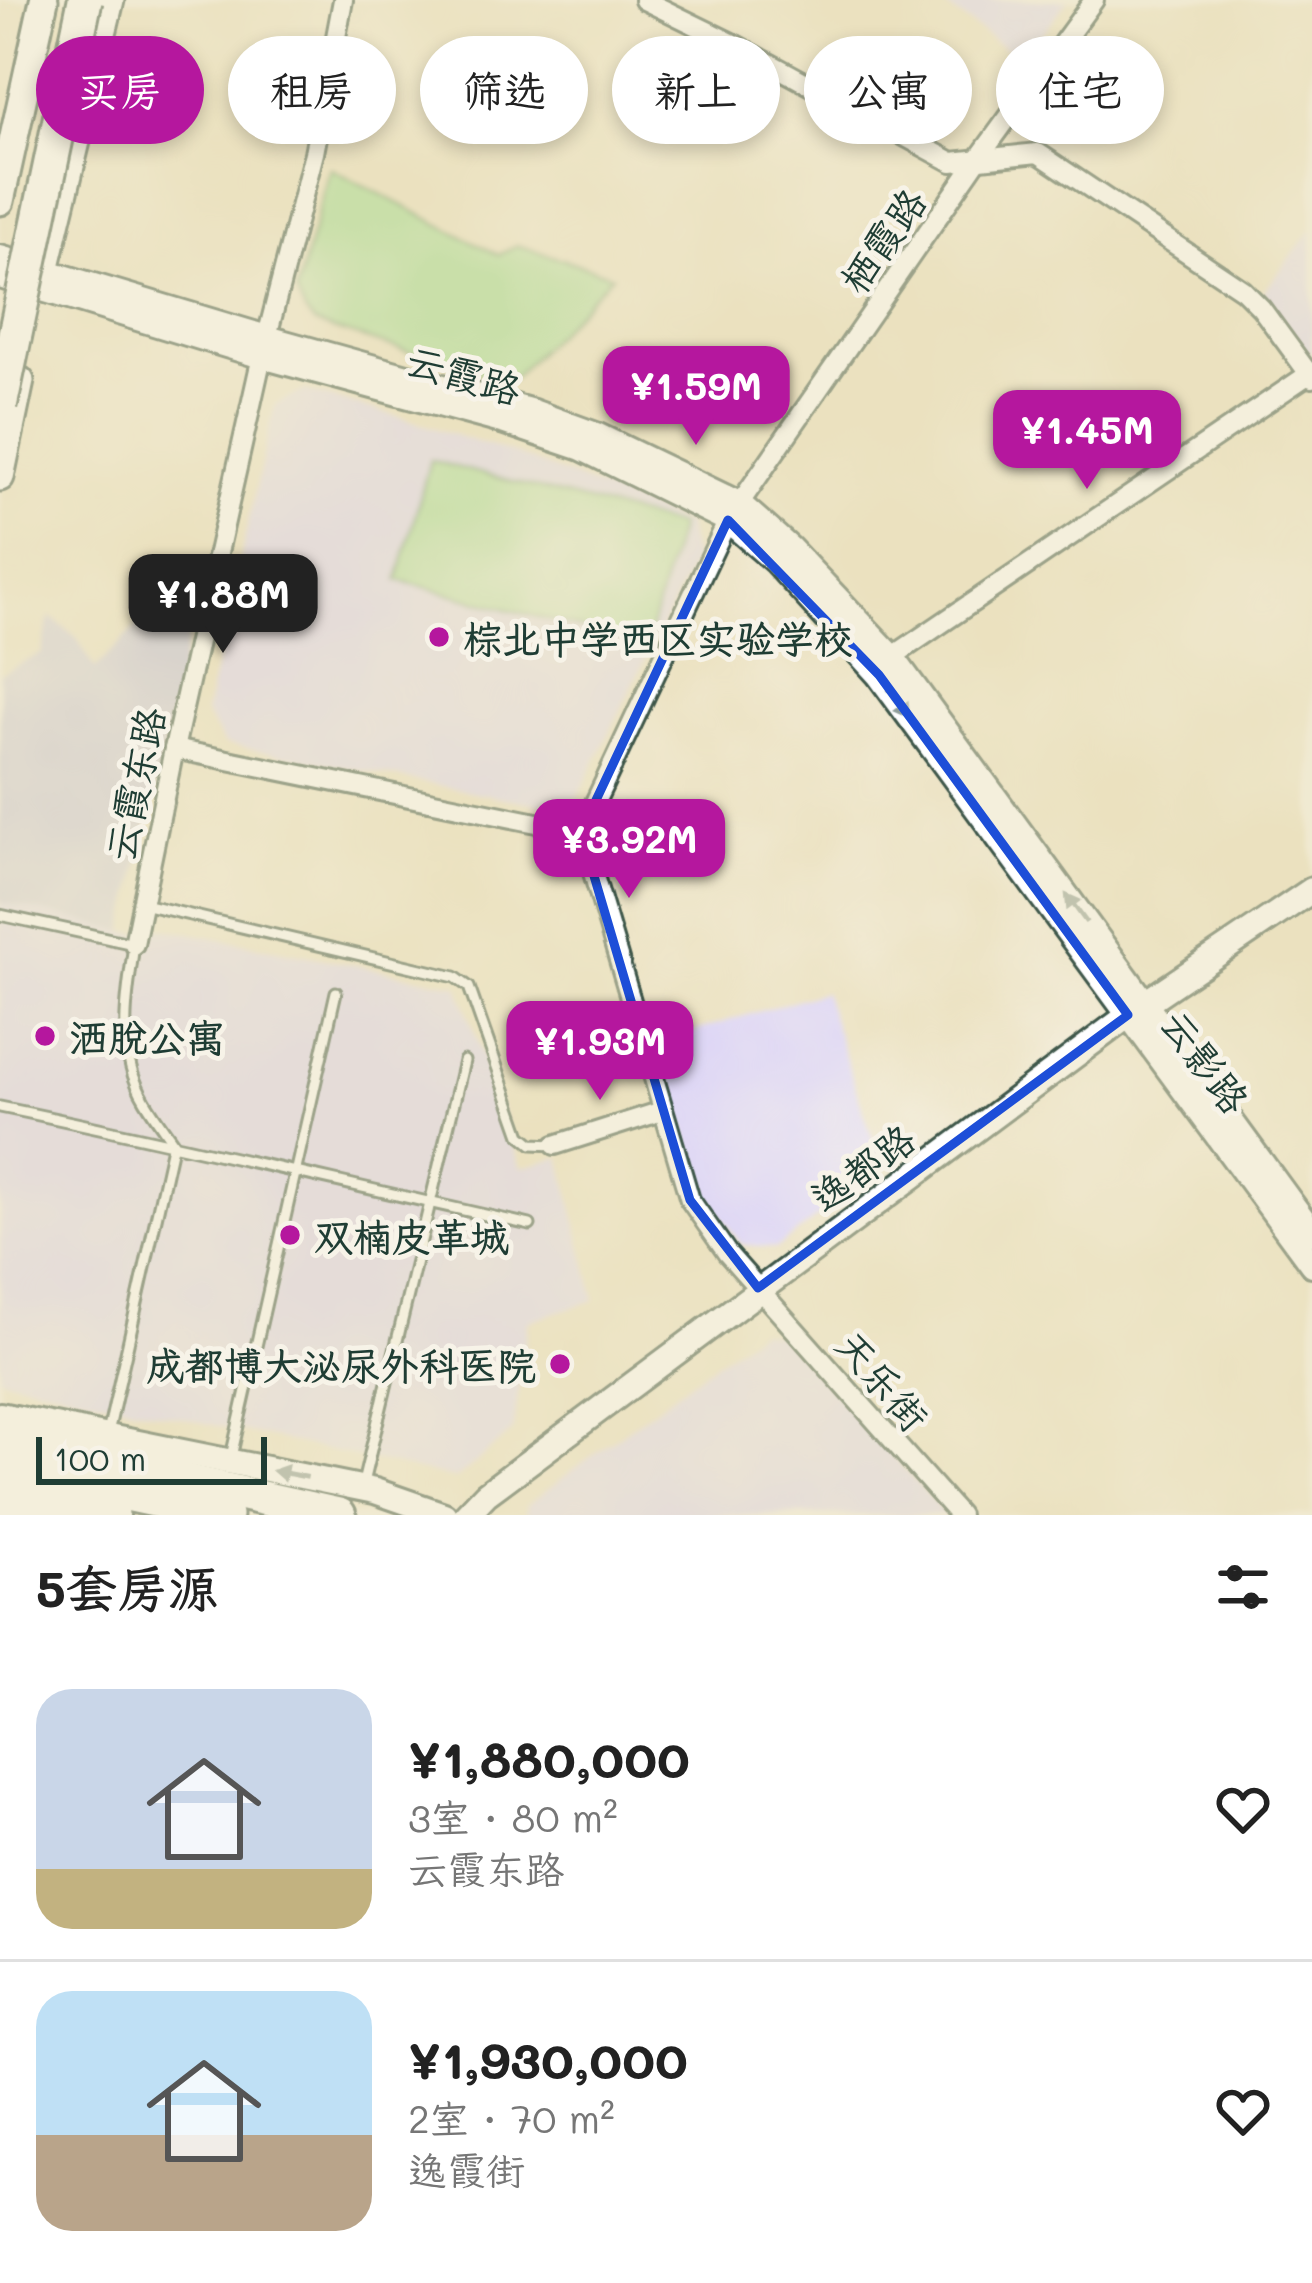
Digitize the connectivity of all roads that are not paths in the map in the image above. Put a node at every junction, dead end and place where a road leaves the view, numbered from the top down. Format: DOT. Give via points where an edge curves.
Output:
graph roads {
  1 [pos="44,0"];
  2 [pos="67,0"];
  3 [pos="86,0"];
  4 [pos="110,0"];
  5 [pos="343,0"];
  6 [pos="644,0"];
  7 [pos="1094,0"];
  8 [pos="978,159"];
  9 [pos="0,201"];
  10 [pos="0,259"];
  11 [pos="0,276"];
  12 [pos="42,280"];
  13 [pos="0,315"];
  14 [pos="264,347"];
  15 [pos="1311,375"];
  16 [pos="0,406"];
  17 [pos="0,477"];
  18 [pos="733,512"];
  19 [pos="892,656"];
  20 [pos="174,749"];
  21 [pos="581,832"];
  22 [pos="1312,890"];
  23 [pos="143,904"];
  24 [pos="0,915"];
  25 [pos="134,944"];
  26 [pos="336,992"];
  27 [pos="1136,1009"];
  28 [pos="464,1060"];
  29 [pos="0,1107"];
  30 [pos="662,1112"];
  31 [pos="173,1142"];
  32 [pos="555,1145"];
  33 [pos="295,1173"];
  34 [pos="430,1203"];
  35 [pos="530,1225"];
  36 [pos="1312,1232"];
  37 [pos="1312,1264"];
  38 [pos="758,1288"];
  39 [pos="0,1415"];
  40 [pos="107,1438"];
  41 [pos="0,1440"];
  42 [pos="230,1462"];
  43 [pos="0,1467"];
  44 [pos="361,1488"];
  45 [pos="0,1494"];
  46 [pos="112,1515"];
  47 [pos="225,1515"];
  48 [pos="339,1515"];
  49 [pos="443,1515"];
  50 [pos="466,1515"];
  51 [pos="959,1515"];
  1 -- 9 [label="main road"];
  2 -- 13 [label="highway"];
  3 -- 16 [label="highway, bridge"];
  4 -- 12 [label="main road"];
  5 -- 14 [label="street, 云霞东路"];
  6 -- 8 [label="street" via="952,162"];
  7 -- 8 [label="street, 栖霞路"];
  8 -- 15 [label="street" via="1038,153 1243,290"];
  8 -- 18 [label="street, 栖霞路"];
  10 -- 12 [label="street"];
  11 -- 12 [label="street"];
  12 -- 14 [label="street, 云霞路"];
  12 -- 17 [label="main road"];
  14 -- 18 [label="street, 云霞路" via="582,448"];
  14 -- 20 [label="street, 云霞东路"];
  15 -- 19 [label="street"];
  18 -- 19 [label="street" via="790,549"];
  18 -- 21 [label="street, 栖霞路"];
  18 -- 27 [label="street, 云霞路, one-way" via="879,675"];
  27 -- 19 [label="street, one-way"];
  20 -- 21 [label="street"];
  20 -- 23 [label="street, 云霞东路"];
  21 -- 30 [label="street, 天乐街"];
  22 -- 27 [label="street, 逸都路"];
  23 -- 25 [label="street, 云霞东路"];
  23 -- 32 [label="lane" via="455,977 469,987 521,1135"];
  24 -- 25 [label="lane"];
  25 -- 31 [label="lane" via="125,1013 131,1068"];
  26 -- 33 [label="lane"];
  27 -- 36 [label="street"];
  27 -- 37 [label="street, 云影路"];
  27 -- 38 [label="street, 逸都路"];
  28 -- 34 [label="lane"];
  29 -- 31 [label="lane"];
  30 -- 32 [label="street"];
  30 -- 38 [label="street, 天乐街" via="690,1200"];
  31 -- 33 [label="lane"];
  31 -- 40 [label="lane"];
  33 -- 34 [label="lane"];
  33 -- 42 [label="lane"];
  34 -- 35 [label="lane"];
  34 -- 44 [label="lane"];
  38 -- 50 [label="street, 逸都路"];
  38 -- 51 [label="street, 天乐街"];
  39 -- 40 [label="street"];
  40 -- 42 [label="street"];
  41 -- 48 [label="highway"];
  44 -- 42 [label="street, one-way"];
  43 -- 47 [label="highway"];
  44 -- 49 [label="street"];
  45 -- 46 [label="highway"];
}
